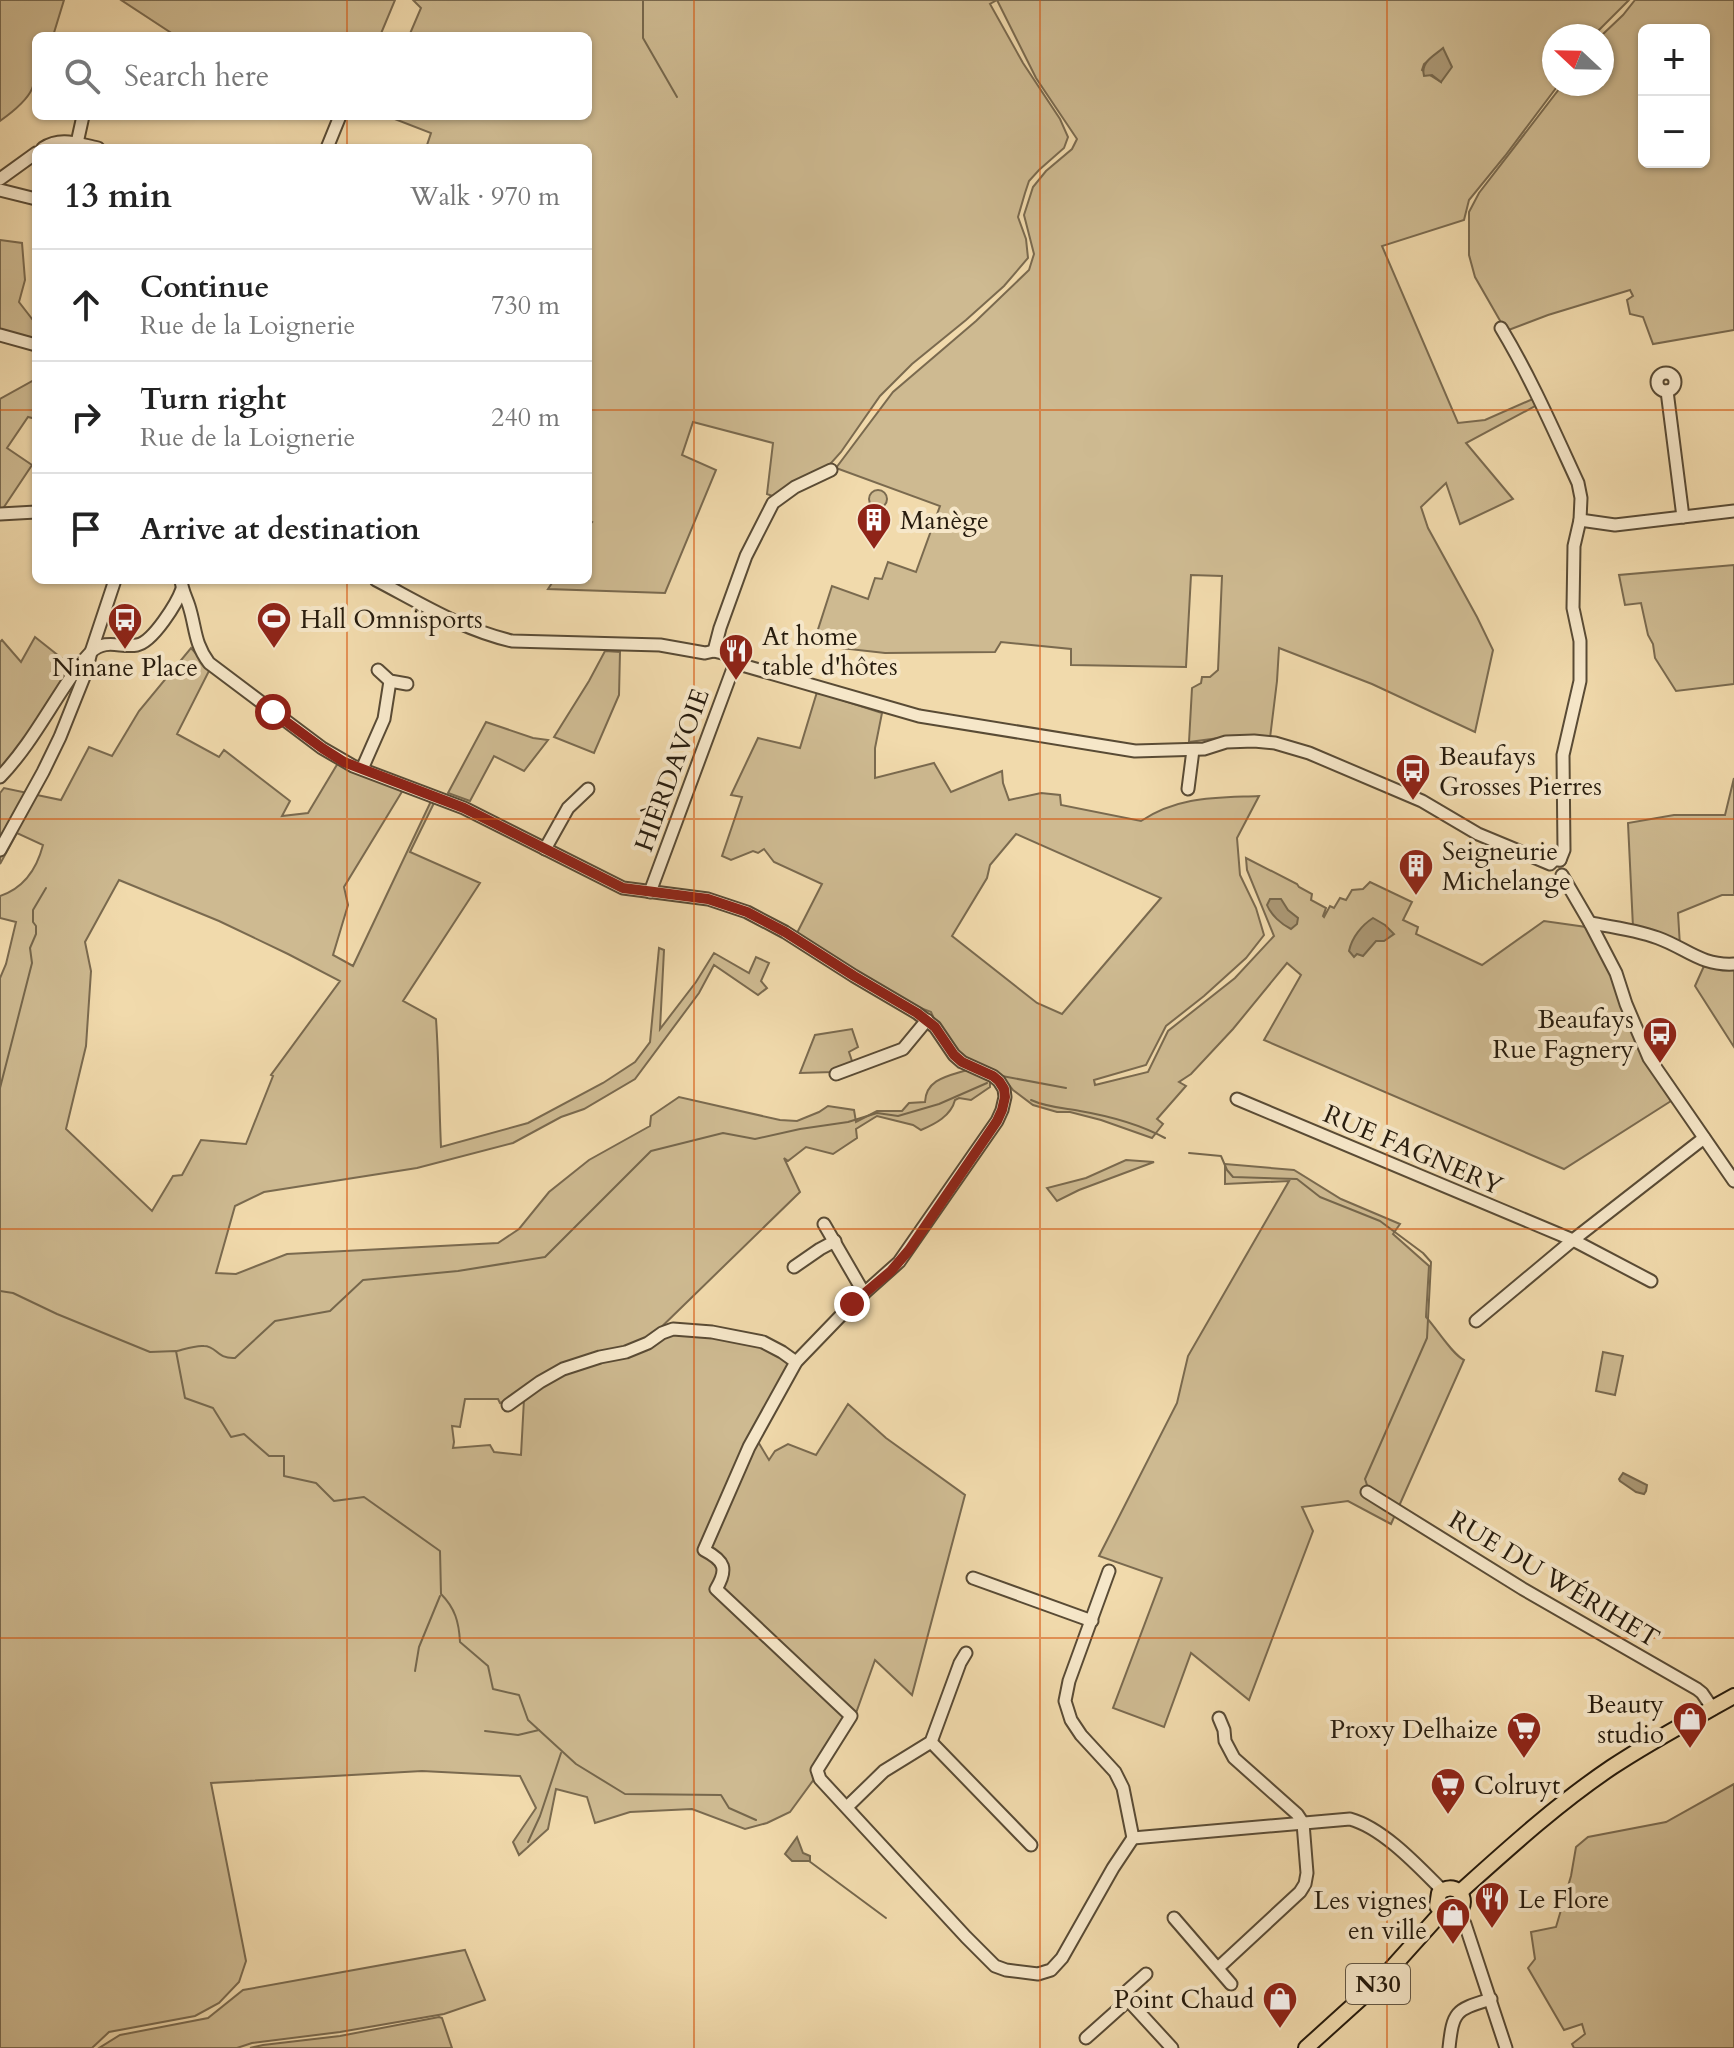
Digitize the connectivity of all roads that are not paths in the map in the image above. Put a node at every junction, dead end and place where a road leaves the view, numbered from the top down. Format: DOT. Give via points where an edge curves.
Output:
graph roads {
  1 [pos="82,120"];
  2 [pos="338,120"];
  3 [pos="77,143"];
  4 [pos="52,144"];
  5 [pos="81,144"];
  6 [pos="329,144"];
  7 [pos="32,156"];
  8 [pos="0,179"];
  9 [pos="0,190"];
  10 [pos="32,198"];
  11 [pos="1501,328"];
  12 [pos="0,335"];
  13 [pos="32,344"];
  14 [pos="1667,391"];
  15 [pos="831,470"];
  16 [pos="1734,511"];
  17 [pos="32,512"];
  18 [pos="0,514"];
  19 [pos="1683,517"];
  20 [pos="1580,520"];
  21 [pos="114,584"];
  22 [pos="181,584"];
  23 [pos="388,584"];
  24 [pos="189,606"];
  25 [pos="173,607"];
  26 [pos="99,624"];
  27 [pos="112,643"];
  28 [pos="714,651"];
  29 [pos="91,652"];
  30 [pos="735,663"];
  31 [pos="378,670"];
  32 [pos="390,681"];
  33 [pos="407,684"];
  34 [pos="1193,750"];
  35 [pos="362,769"];
  36 [pos="0,777"];
  37 [pos="588,789"];
  38 [pos="1188,789"];
  39 [pos="545,849"];
  40 [pos="0,850"];
  41 [pos="1555,862"];
  42 [pos="650,892"];
  43 [pos="1590,923"];
  44 [pos="1734,964"];
  45 [pos="927,1020"];
  46 [pos="836,1074"];
  47 [pos="1237,1099"];
  48 [pos="1704,1138"];
  49 [pos="1734,1181"];
  50 [pos="824,1224"];
  51 [pos="1573,1240"];
  52 [pos="835,1241"];
  53 [pos="794,1267"];
  54 [pos="1651,1281"];
  55 [pos="864,1293"];
  56 [pos="1476,1321"];
  57 [pos="796,1362"];
  58 [pos="508,1405"];
  59 [pos="1367,1492"];
  60 [pos="1109,1571"];
  61 [pos="973,1578"];
  62 [pos="1092,1621"];
  63 [pos="966,1653"];
  64 [pos="1734,1696"];
  65 [pos="1713,1709"];
  66 [pos="1219,1718"];
  67 [pos="931,1742"];
  68 [pos="847,1807"];
  69 [pos="1303,1823"];
  70 [pos="1133,1838"];
  71 [pos="1031,1845"];
  72 [pos="1442,1890"];
  73 [pos="1460,1892"];
  74 [pos="1450,1913"];
  75 [pos="1174,1918"];
  76 [pos="1218,1968"];
  77 [pos="1146,1974"];
  78 [pos="1231,1984"];
  79 [pos="1127,1999"];
  80 [pos="1491,1999"];
  81 [pos="1086,2038"];
  82 [pos="1172,2048"];
  83 [pos="1306,2048"];
  84 [pos="1449,2048"];
  85 [pos="1506,2048"];
  1 -- 3 [label="street"];
  2 -- 6 [label="street"];
  3 -- 4 [label="street"];
  3 -- 5 [label="street"];
  7 -- 8 [label="street"];
  9 -- 10 [label="street"];
  11 -- 20 [label="street" via="1578,483"];
  12 -- 13 [label="street"];
  14 -- 19 [label="street"];
  15 -- 28 [label="street" via="773,503 746,556"];
  16 -- 19 [label="street"];
  17 -- 18 [label="street"];
  19 -- 20 [label="street" via="1615,525"];
  20 -- 41 [label="street" via="1573,608 1580,681 1563,755 1564,850"];
  21 -- 26 [label="street"];
  22 -- 24 [label="street"];
  22 -- 25 [label="street"];
  23 -- 28 [label="street" via="468,627 512,641"];
  24 -- 25 [label="street"];
  24 -- 35 [label="street" via="196,639 209,663 322,748"];
  25 -- 27 [label="street" via="149,640 136,646"];
  26 -- 27 [label="street"];
  26 -- 29 [label="street"];
  27 -- 29 [label="street"];
  28 -- 30 [label="street"];
  29 -- 36 [label="street"];
  29 -- 40 [label="street" via="60,737"];
  30 -- 34 [label="street" via="919,716 1135,751"];
  30 -- 42 [label="street, HIÈRDAVOIE"];
  31 -- 32 [label="street"];
  32 -- 33 [label="street"];
  32 -- 35 [label="street" via="384,719"];
  34 -- 38 [label="street"];
  34 -- 41 [label="street" via="1254,741 1302,750 1422,801 1478,834"];
  35 -- 39 [label="street" via="464,808"];
  37 -- 39 [label="street" via="568,808"];
  39 -- 42 [label="street" via="623,888"];
  41 -- 43 [label="street" via="1564,863 1562,875"];
  42 -- 45 [label="street" via="708,899 758,917"];
  43 -- 44 [label="street" via="1660,938 1706,962"];
  43 -- 48 [label="street" via="1649,1058"];
  45 -- 46 [label="street" via="903,1049"];
  45 -- 55 [label="street" via="962,1062 999,1081 1004,1102 997,1121 909,1250"];
  47 -- 51 [label="street, RUE FAGNERY"];
  48 -- 49 [label="street"];
  48 -- 51 [label="street"];
  50 -- 52 [label="street"];
  51 -- 54 [label="street, RUE FAGNERY"];
  51 -- 56 [label="street"];
  52 -- 53 [label="street"];
  52 -- 55 [label="street"];
  55 -- 57 [label="street"];
  57 -- 58 [label="street" via="763,1342 673,1329 626,1352 563,1369"];
  57 -- 68 [label="street" via="749,1447 704,1550 724,1567 716,1589 851,1716 817,1770"];
  59 -- 65 [label="street, RUE DU WÉRIHET" via="1697,1689"];
  60 -- 62 [label="street"];
  61 -- 62 [label="street"];
  62 -- 70 [label="street" via="1065,1701 1071,1720 1123,1788"];
  63 -- 67 [label="street"];
  64 -- 65 [label="main road"];
  65 -- 73 [label="main road" via="1583,1788"];
  66 -- 69 [label="street" via="1234,1758"];
  67 -- 68 [label="street" via="884,1771"];
  67 -- 71 [label="street"];
  68 -- 70 [label="street" via="984,1957 1006,1970 1038,1974 1062,1958"];
  69 -- 70 [label="street"];
  69 -- 72 [label="street" via="1363,1823"];
  69 -- 76 [label="street" via="1305,1884"];
  72 -- 73 [label="main road"];
  72 -- 74 [label="main road" via="1436,1901"];
  73 -- 74 [label="main road" via="1463,1903"];
  74 -- 80 [label="street" via="1465,1924"];
  74 -- 83 [label="main road, N30"];
  75 -- 76 [label="street"];
  76 -- 78 [label="street"];
  77 -- 79 [label="street" via="1128,1990"];
  79 -- 81 [label="street"];
  79 -- 82 [label="street"];
  80 -- 84 [label="street" via="1459,2012"];
  80 -- 85 [label="street"];
}
